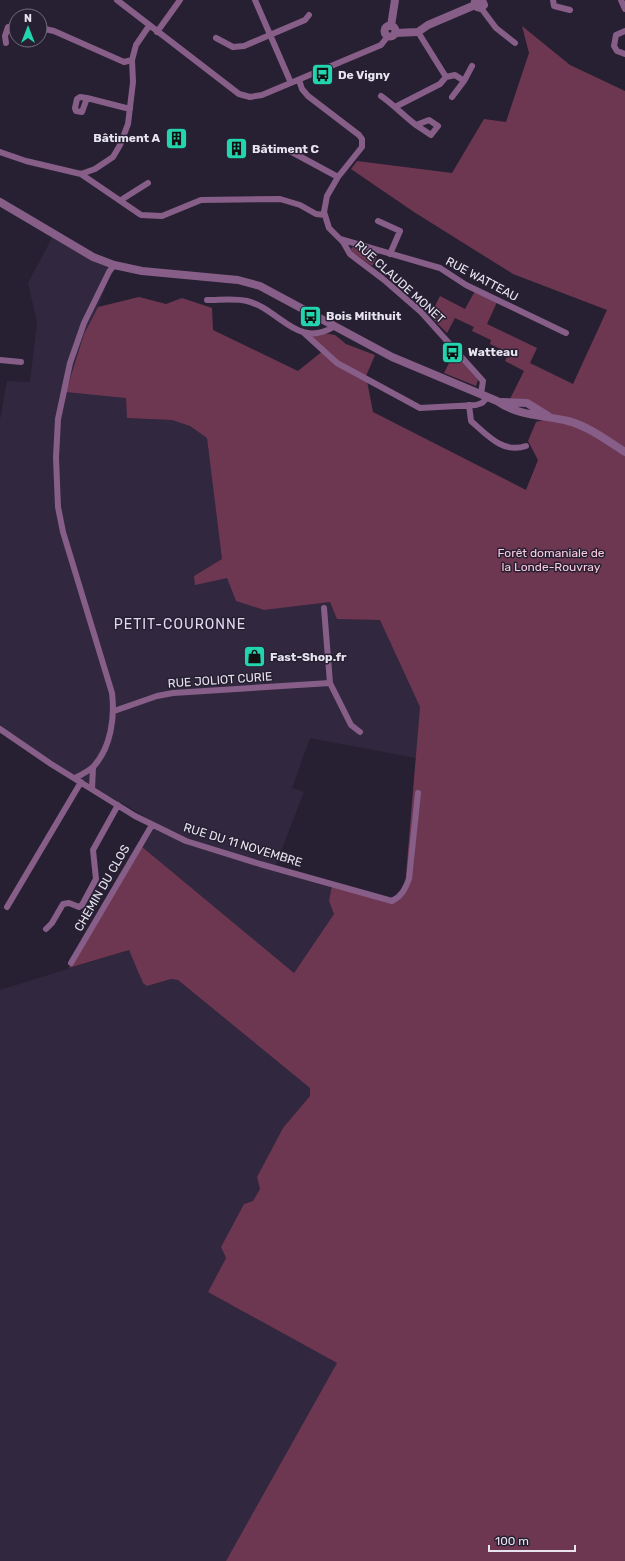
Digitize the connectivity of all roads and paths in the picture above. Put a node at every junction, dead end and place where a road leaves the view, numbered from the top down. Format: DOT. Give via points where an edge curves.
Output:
graph roads {
  1 [pos="118,0"];
  2 [pos="180,0"];
  3 [pos="255,0"];
  4 [pos="395,0"];
  5 [pos="552,0"];
  6 [pos="621,0"];
  7 [pos="481,2"];
  8 [pos="625,9"];
  9 [pos="570,10"];
  10 [pos="309,15"];
  11 [pos="149,26"];
  12 [pos="8,27"];
  13 [pos="48,30"];
  14 [pos="625,31"];
  15 [pos="156,32"];
  16 [pos="391,32"];
  17 [pos="418,32"];
  18 [pos="270,35"];
  19 [pos="216,38"];
  20 [pos="6,43"];
  21 [pos="515,43"];
  22 [pos="625,54"];
  23 [pos="132,60"];
  24 [pos="472,66"];
  25 [pos="446,77"];
  26 [pos="299,80"];
  27 [pos="464,80"];
  28 [pos="291,83"];
  29 [pos="381,96"];
  30 [pos="452,97"];
  31 [pos="87,98"];
  32 [pos="397,106"];
  33 [pos="130,109"];
  34 [pos="416,125"];
  35 [pos="288,150"];
  36 [pos="0,152"];
  37 [pos="81,174"];
  38 [pos="338,178"];
  39 [pos="148,183"];
  40 [pos="121,200"];
  41 [pos="0,202"];
  42 [pos="325,216"];
  43 [pos="378,221"];
  44 [pos="339,239"];
  45 [pos="390,254"];
  46 [pos="114,265"];
  47 [pos="207,300"];
  48 [pos="335,326"];
  49 [pos="303,332"];
  50 [pos="566,333"];
  51 [pos="0,360"];
  52 [pos="21,362"];
  53 [pos="484,396"];
  54 [pos="469,405"];
  55 [pos="526,446"];
  56 [pos="625,452"];
  57 [pos="324,608"];
  58 [pos="330,683"];
  59 [pos="114,711"];
  60 [pos="0,729"];
  61 [pos="360,732"];
  62 [pos="93,767"];
  63 [pos="75,778"];
  64 [pos="81,782"];
  65 [pos="92,789"];
  66 [pos="418,793"];
  67 [pos="118,805"];
  68 [pos="152,825"];
  69 [pos="7,907"];
  70 [pos="46,929"];
  71 [pos="71,963"];
  1 -- 11 [label="street"];
  2 -- 15 [label="street"];
  3 -- 18 [label="street"];
  4 -- 16 [label="street"];
  5 -- 9 [label="street" via="554,6"];
  6 -- 8 [label="street"];
  7 -- 17 [label="street" via="428,24"];
  7 -- 21 [label="street" via="496,28"];
  10 -- 18 [label="street" via="305,20"];
  11 -- 15 [label="street"];
  11 -- 23 [label="street" via="136,45"];
  12 -- 20 [label="street"];
  13 -- 23 [label="street" via="124,62"];
  14 -- 22 [label="street" via="616,35 614,46 617,51"];
  15 -- 28 [label="street" via="239,94 250,97 262,95"];
  16 -- 17 [label="street"];
  16 -- 26 [label="street" via="381,44"];
  17 -- 25 [label="street"];
  18 -- 19 [label="street" via="239,47 233,47"];
  18 -- 28 [label="street"];
  23 -- 33 [label="street"];
  24 -- 27 [label="street"];
  25 -- 27 [label="street" via="455,75"];
  25 -- 32 [label="street" via="440,84"];
  26 -- 28 [label="street"];
  26 -- 38 [label="street" via="308,96 361,137 362,147"];
  27 -- 30 [label="street"];
  29 -- 32 [label="street"];
  31 -- 33 [label="street"];
  32 -- 34 [label="street" via="400,113"];
  33 -- 37 [label="street" via="128,124 113,157 95,169"];
  35 -- 38 [label="street"];
  36 -- 37 [label="street"];
  37 -- 40 [label="street"];
  38 -- 42 [label="street" via="327,196"];
  39 -- 40 [label="street"];
  40 -- 42 [label="street" via="142,215 162,216 201,200 280,199"];
  41 -- 46 [label="street" via="93,257"];
  42 -- 44 [label="street, RUE CLAUDE MONET" via="329,228"];
  43 -- 45 [label="street" via="400,231"];
  44 -- 45 [label="street, RUE WATTEAU"];
  44 -- 53 [label="street, RUE CLAUDE MONET" via="350,254 383,279 438,330 483,381"];
  45 -- 50 [label="street, RUE WATTEAU" via="440,268 466,285"];
  46 -- 48 [label="street" via="142,271 251,283 286,298"];
  46 -- 59 [label="street" via="91,308 70,363 58,419 56,458 58,507 63,532 112,693"];
  47 -- 49 [label="street" via="247,301"];
  48 -- 49 [label="street" via="324,333"];
  48 -- 53 [label="street" via="392,357"];
  49 -- 54 [label="street" via="337,363 420,408"];
  51 -- 52 [label="street"];
  53 -- 54 [label="street" via="482,403"];
  53 -- 56 [label="street" via="508,403 527,403 552,418 569,421 602,437"];
  54 -- 55 [label="street" via="471,421 492,439 507,448 519,449"];
  57 -- 58 [label="street"];
  58 -- 59 [label="street, RUE JOLIOT CURIE" via="173,693"];
  58 -- 61 [label="street" via="351,725"];
  59 -- 62 [label="street" via="111,731"];
  60 -- 63 [label="street, RUE DU 11 NOVEMBRE"];
  62 -- 63 [label="street"];
  62 -- 65 [label="street"];
  63 -- 64 [label="street, RUE DU 11 NOVEMBRE"];
  64 -- 65 [label="street, RUE DU 11 NOVEMBRE"];
  64 -- 69 [label="street"];
  65 -- 67 [label="street, RUE DU 11 NOVEMBRE"];
  66 -- 68 [label="street, RUE DU 11 NOVEMBRE" via="409,879 399,898 392,901 186,841"];
  67 -- 68 [label="street, RUE DU 11 NOVEMBRE"];
  67 -- 70 [label="street" via="93,850 96,879 82,904 79,907 63,904"];
  68 -- 71 [label="street, CHEMIN DU CLOS"];
}
